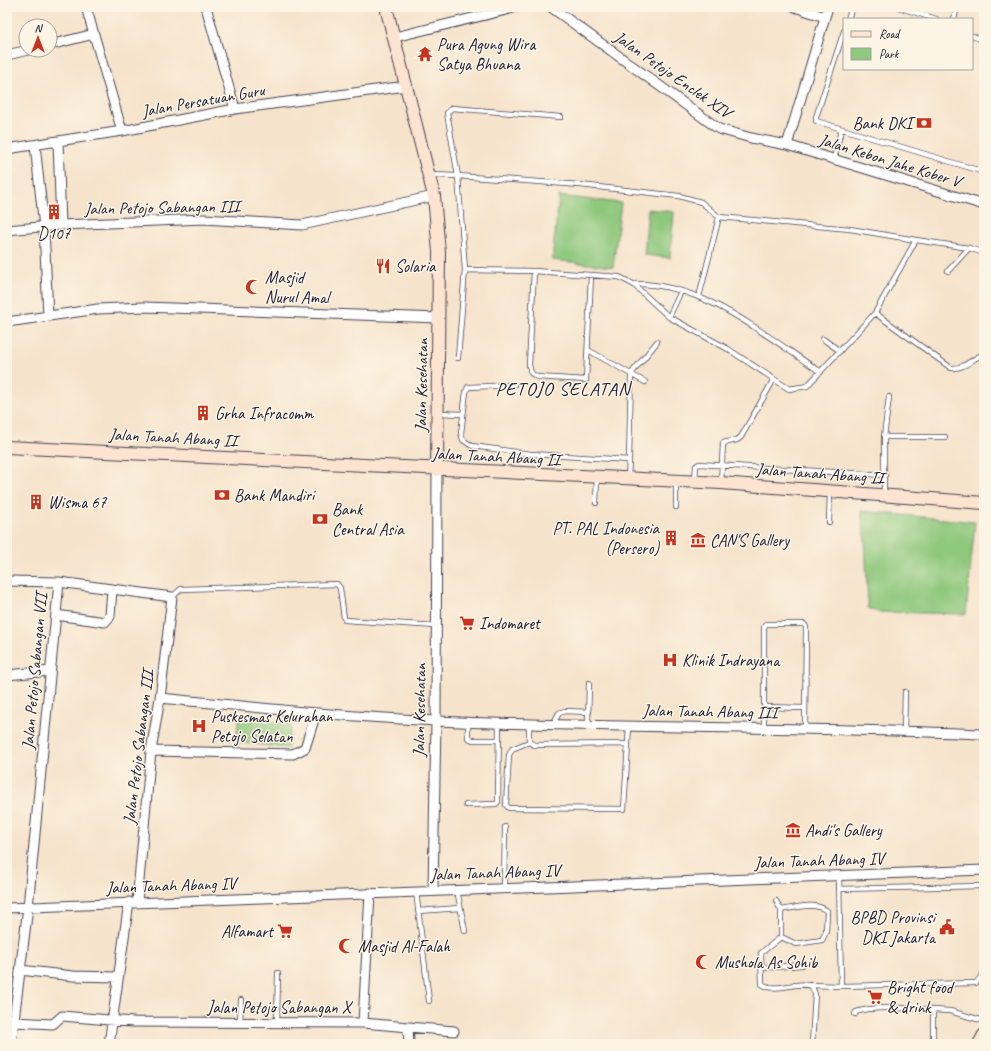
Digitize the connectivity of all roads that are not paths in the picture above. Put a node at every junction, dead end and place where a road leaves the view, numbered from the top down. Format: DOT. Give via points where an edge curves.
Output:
graph roads {
  1 [pos="86,7"];
  2 [pos="206,7"];
  3 [pos="386,7"];
  4 [pos="518,7"];
  5 [pos="551,7"];
  6 [pos="794,7"];
  7 [pos="828,7"];
  8 [pos="852,7"];
  9 [pos="898,7"];
  10 [pos="957,7"];
  11 [pos="486,10"];
  12 [pos="825,18"];
  13 [pos="848,18"];
  14 [pos="933,18"];
  15 [pos="954,18"];
  16 [pos="843,33"];
  17 [pos="94,34"];
  18 [pos="973,36"];
  19 [pos="395,37"];
  20 [pos="984,40"];
  21 [pos="58,43"];
  22 [pos="18,52"];
  23 [pos="7,55"];
  24 [pos="406,86"];
  25 [pos="236,108"];
  26 [pos="561,117"];
  27 [pos="841,130"];
  28 [pos="122,131"];
  29 [pos="58,141"];
  30 [pos="35,145"];
  31 [pos="787,145"];
  32 [pos="7,149"];
  33 [pos="834,159"];
  34 [pos="984,172"];
  35 [pos="429,174"];
  36 [pos="458,176"];
  37 [pos="434,196"];
  38 [pos="984,205"];
  39 [pos="719,217"];
  40 [pos="61,225"];
  41 [pos="44,227"];
  42 [pos="7,230"];
  43 [pos="916,240"];
  44 [pos="969,248"];
  45 [pos="984,253"];
  46 [pos="465,270"];
  47 [pos="534,271"];
  48 [pos="948,271"];
  49 [pos="591,276"];
  50 [pos="633,284"];
  51 [pos="681,291"];
  52 [pos="699,297"];
  53 [pos="876,313"];
  54 [pos="48,316"];
  55 [pos="669,316"];
  56 [pos="439,318"];
  57 [pos="7,322"];
  58 [pos="824,339"];
  59 [pos="657,342"];
  60 [pos="588,350"];
  61 [pos="840,351"];
  62 [pos="984,354"];
  63 [pos="458,358"];
  64 [pos="821,372"];
  65 [pos="631,374"];
  66 [pos="774,379"];
  67 [pos="645,382"];
  68 [pos="514,385"];
  69 [pos="889,396"];
  70 [pos="437,413"];
  71 [pos="463,414"];
  72 [pos="884,437"];
  73 [pos="945,437"];
  74 [pos="7,447"];
  75 [pos="629,460"];
  76 [pos="722,465"];
  77 [pos="437,470"];
  78 [pos="884,475"];
  79 [pos="597,477"];
  80 [pos="628,479"];
  81 [pos="676,481"];
  82 [pos="695,482"];
  83 [pos="721,483"];
  84 [pos="830,491"];
  85 [pos="884,494"];
  86 [pos="984,503"];
  87 [pos="596,504"];
  88 [pos="676,507"];
  89 [pos="830,522"];
  90 [pos="7,581"];
  91 [pos="59,582"];
  92 [pos="112,590"];
  93 [pos="172,597"];
  94 [pos="56,615"];
  95 [pos="436,626"];
  96 [pos="50,672"];
  97 [pos="7,675"];
  98 [pos="589,683"];
  99 [pos="905,692"];
  100 [pos="160,698"];
  101 [pos="764,707"];
  102 [pos="805,708"];
  103 [pos="588,712"];
  104 [pos="316,714"];
  105 [pos="436,721"];
  106 [pos="468,722"];
  107 [pos="499,723"];
  108 [pos="529,723"];
  109 [pos="553,724"];
  110 [pos="588,724"];
  111 [pos="629,725"];
  112 [pos="764,728"];
  113 [pos="805,729"];
  114 [pos="904,731"];
  115 [pos="984,734"];
  116 [pos="499,740"];
  117 [pos="529,742"];
  118 [pos="628,744"];
  119 [pos="151,751"];
  120 [pos="466,805"];
  121 [pos="505,827"];
  122 [pos="984,870"];
  123 [pos="839,875"];
  124 [pos="984,886"];
  125 [pos="504,888"];
  126 [pos="839,889"];
  127 [pos="433,890"];
  128 [pos="457,890"];
  129 [pos="416,891"];
  130 [pos="370,893"];
  131 [pos="776,901"];
  132 [pos="133,902"];
  133 [pos="28,907"];
  134 [pos="7,908"];
  135 [pos="460,908"];
  136 [pos="781,910"];
  137 [pos="418,911"];
  138 [pos="465,931"];
  139 [pos="781,937"];
  140 [pos="802,965"];
  141 [pos="761,968"];
  142 [pos="20,970"];
  143 [pos="278,973"];
  144 [pos="984,973"];
  145 [pos="118,977"];
  146 [pos="810,985"];
  147 [pos="841,986"];
  148 [pos="241,1000"];
  149 [pos="429,1000"];
  150 [pos="933,1010"];
  151 [pos="855,1014"];
  152 [pos="111,1020"];
  153 [pos="984,1021"];
  154 [pos="14,1022"];
  155 [pos="240,1022"];
  156 [pos="277,1022"];
  157 [pos="363,1023"];
  158 [pos="408,1027"];
  159 [pos="454,1031"];
  160 [pos="984,1035"];
  161 [pos="11,1044"];
  162 [pos="109,1044"];
  163 [pos="409,1044"];
  164 [pos="812,1044"];
  165 [pos="933,1044"];
  166 [pos="979,1044"];
  1 -- 17 [label="street"];
  2 -- 25 [label="street"];
  3 -- 19 [label="street, Jalan Kesehatan"];
  4 -- 11 [label="street"];
  5 -- 31 [label="street, Jalan Petojo Enclek XIV" via="720,129"];
  6 -- 12 [label="street"];
  7 -- 12 [label="street"];
  8 -- 13 [label="lane"];
  9 -- 14 [label="lane"];
  10 -- 15 [label="lane"];
  11 -- 19 [label="street"];
  12 -- 31 [label="street"];
  16 -- 27 [label="lane" via="816,117 818,122"];
  17 -- 21 [label="street"];
  17 -- 28 [label="street"];
  18 -- 20 [label="lane"];
  19 -- 24 [label="street, Jalan Kesehatan"];
  22 -- 23 [label="street"];
  24 -- 25 [label="street, Jalan Persatuan Guru"];
  24 -- 35 [label="street, Jalan Kesehatan"];
  25 -- 28 [label="street, Jalan Persatuan Guru"];
  26 -- 36 [label="lane" via="448,109"];
  27 -- 33 [label="lane"];
  27 -- 34 [label="lane"];
  28 -- 29 [label="street, Jalan Persatuan Guru"];
  29 -- 30 [label="street, Jalan Persatuan Guru"];
  29 -- 40 [label="street"];
  30 -- 32 [label="street, Jalan Persatuan Guru"];
  30 -- 41 [label="street"];
  31 -- 33 [label="street, Jalan Kebon Jahe Kober V"];
  33 -- 38 [label="street, Jalan Kebon Jahe Kober V"];
  35 -- 36 [label="lane"];
  35 -- 37 [label="street, Jalan Kesehatan"];
  36 -- 39 [label="lane" via="580,185 679,196 701,202"];
  36 -- 46 [label="lane"];
  37 -- 40 [label="street, Jalan Petojo Sabangan III" via="297,225 209,219"];
  37 -- 56 [label="street, Jalan Kesehatan"];
  39 -- 43 [label="lane" via="850,229"];
  39 -- 52 [label="lane"];
  40 -- 41 [label="street, Jalan Petojo Sabangan III"];
  41 -- 42 [label="street, Jalan Petojo Sabangan III"];
  41 -- 54 [label="street"];
  43 -- 44 [label="lane"];
  43 -- 53 [label="lane"];
  44 -- 45 [label="lane"];
  44 -- 48 [label="lane"];
  46 -- 47 [label="lane"];
  46 -- 63 [label="lane"];
  47 -- 49 [label="lane"];
  47 -- 60 [label="lane" via="529,365 531,373 537,377 586,380"];
  49 -- 50 [label="lane" via="619,276"];
  49 -- 60 [label="lane"];
  50 -- 51 [label="lane" via="652,283"];
  50 -- 55 [label="lane"];
  51 -- 52 [label="lane"];
  51 -- 55 [label="lane"];
  52 -- 64 [label="lane" via="716,304"];
  53 -- 61 [label="lane"];
  53 -- 62 [label="lane" via="951,368 967,365"];
  54 -- 56 [label="street" via="98,309 144,307"];
  54 -- 57 [label="street"];
  55 -- 66 [label="lane" via="728,349"];
  56 -- 70 [label="street, Jalan Kesehatan"];
  58 -- 61 [label="lane"];
  59 -- 65 [label="lane"];
  60 -- 65 [label="lane"];
  61 -- 64 [label="lane"];
  64 -- 66 [label="lane" via="807,386 800,388 785,388"];
  65 -- 67 [label="lane"];
  65 -- 75 [label="lane"];
  66 -- 76 [label="lane" via="741,437 723,443"];
  68 -- 71 [label="lane" via="468,387"];
  69 -- 72 [label="lane"];
  70 -- 71 [label="lane"];
  70 -- 77 [label="street, Jalan Kesehatan"];
  71 -- 75 [label="lane" via="461,433 463,440 472,446 539,455"];
  72 -- 73 [label="lane"];
  72 -- 78 [label="lane"];
  74 -- 77 [label="street, Jalan Tanah Abang II"];
  75 -- 80 [label="lane"];
  76 -- 78 [label="lane"];
  76 -- 82 [label="lane" via="699,464 696,466"];
  76 -- 83 [label="lane"];
  77 -- 79 [label="street, Jalan Tanah Abang II"];
  77 -- 95 [label="street, Jalan Kesehatan"];
  78 -- 85 [label="lane"];
  79 -- 80 [label="street, Jalan Tanah Abang II"];
  79 -- 87 [label="lane"];
  80 -- 81 [label="street, Jalan Tanah Abang II"];
  81 -- 82 [label="street, Jalan Tanah Abang II"];
  81 -- 88 [label="lane"];
  82 -- 83 [label="street, Jalan Tanah Abang II"];
  83 -- 84 [label="street, Jalan Tanah Abang II"];
  84 -- 85 [label="street, Jalan Tanah Abang II"];
  84 -- 89 [label="lane"];
  85 -- 86 [label="street, Jalan Tanah Abang II"];
  90 -- 91 [label="street"];
  91 -- 92 [label="street"];
  91 -- 94 [label="street, Jalan Petojo Sabangan VII"];
  92 -- 93 [label="street"];
  92 -- 94 [label="street" via="110,616 105,622"];
  93 -- 95 [label="lane" via="181,589 337,584 340,588 345,620"];
  93 -- 100 [label="street, Jalan Petojo Sabangan III"];
  94 -- 96 [label="street, Jalan Petojo Sabangan VII"];
  95 -- 105 [label="street, Jalan Kesehatan"];
  96 -- 97 [label="street"];
  96 -- 133 [label="street, Jalan Petojo Sabangan VII"];
  98 -- 103 [label="lane"];
  99 -- 114 [label="lane"];
  100 -- 104 [label="street, Jalan Tanah Abang III"];
  100 -- 119 [label="street, Jalan Petojo Sabangan III"];
  101 -- 102 [label="lane"];
  101 -- 102 [label="lane" via="764,627 766,624 804,624"];
  101 -- 112 [label="lane"];
  102 -- 113 [label="lane"];
  103 -- 109 [label="lane" via="559,713"];
  103 -- 110 [label="lane"];
  104 -- 105 [label="street, Jalan Tanah Abang III"];
  104 -- 119 [label="street" via="305,748 293,754"];
  105 -- 106 [label="street, Jalan Tanah Abang III"];
  105 -- 127 [label="street, Jalan Kesehatan"];
  106 -- 107 [label="street, Jalan Tanah Abang III"];
  106 -- 116 [label="lane" via="468,738"];
  107 -- 108 [label="street, Jalan Tanah Abang III"];
  107 -- 116 [label="lane"];
  108 -- 109 [label="street, Jalan Tanah Abang III"];
  108 -- 117 [label="lane"];
  109 -- 110 [label="street, Jalan Tanah Abang III"];
  110 -- 111 [label="street, Jalan Tanah Abang III"];
  111 -- 112 [label="street, Jalan Tanah Abang III"];
  111 -- 118 [label="lane"];
  112 -- 113 [label="street, Jalan Tanah Abang III"];
  113 -- 114 [label="street, Jalan Tanah Abang III"];
  114 -- 115 [label="street, Jalan Tanah Abang III"];
  116 -- 120 [label="lane" via="498,802"];
  117 -- 118 [label="lane" via="534,745"];
  117 -- 118 [label="lane" via="512,749 509,755 506,805 509,808 624,809"];
  119 -- 132 [label="street, Jalan Petojo Sabangan III"];
  121 -- 125 [label="lane"];
  122 -- 123 [label="street, Jalan Tanah Abang IV"];
  123 -- 125 [label="street, Jalan Tanah Abang IV"];
  123 -- 126 [label="lane"];
  124 -- 126 [label="lane"];
  125 -- 128 [label="street, Jalan Tanah Abang IV"];
  126 -- 147 [label="lane"];
  127 -- 128 [label="street, Jalan Tanah Abang IV"];
  127 -- 129 [label="street, Jalan Tanah Abang IV"];
  128 -- 135 [label="lane"];
  129 -- 130 [label="street, Jalan Tanah Abang IV"];
  129 -- 137 [label="lane"];
  130 -- 132 [label="street, Jalan Tanah Abang IV"];
  130 -- 157 [label="street, Jalan Petojo Sabangan X"];
  131 -- 136 [label="lane"];
  132 -- 133 [label="street, Jalan Tanah Abang IV"];
  132 -- 145 [label="street, Jalan Petojo Sabangan III"];
  133 -- 134 [label="street, Jalan Tanah Abang IV"];
  133 -- 142 [label="street, Jalan Petojo Sabangan VII"];
  135 -- 137 [label="lane"];
  135 -- 138 [label="lane"];
  136 -- 139 [label="lane"];
  136 -- 139 [label="lane" via="815,906 827,911 826,932 822,940 796,944"];
  137 -- 149 [label="lane"];
  139 -- 141 [label="lane" via="762,951"];
  140 -- 141 [label="lane"];
  141 -- 146 [label="lane" via="763,986"];
  142 -- 145 [label="street" via="73,976"];
  142 -- 154 [label="street, Jalan Petojo Sabangan VII"];
  143 -- 156 [label="lane"];
  144 -- 147 [label="lane" via="976,983"];
  145 -- 152 [label="street, Jalan Petojo Sabangan III"];
  146 -- 147 [label="lane"];
  146 -- 164 [label="lane" via="815,990"];
  148 -- 155 [label="lane"];
  150 -- 151 [label="lane" via="872,1009 860,1010"];
  150 -- 153 [label="lane" via="950,1011"];
  150 -- 165 [label="lane"];
  152 -- 154 [label="street, Jalan Petojo Sabangan X" via="62,1016 53,1024"];
  152 -- 155 [label="street, Jalan Petojo Sabangan X"];
  152 -- 162 [label="street, Jalan Petojo Sabangan III"];
  154 -- 161 [label="street, Jalan Petojo Sabangan VII"];
  155 -- 156 [label="street, Jalan Petojo Sabangan X"];
  156 -- 157 [label="street, Jalan Petojo Sabangan X"];
  157 -- 158 [label="street"];
  158 -- 159 [label="street"];
  158 -- 163 [label="street"];
  160 -- 166 [label="street"];
}
